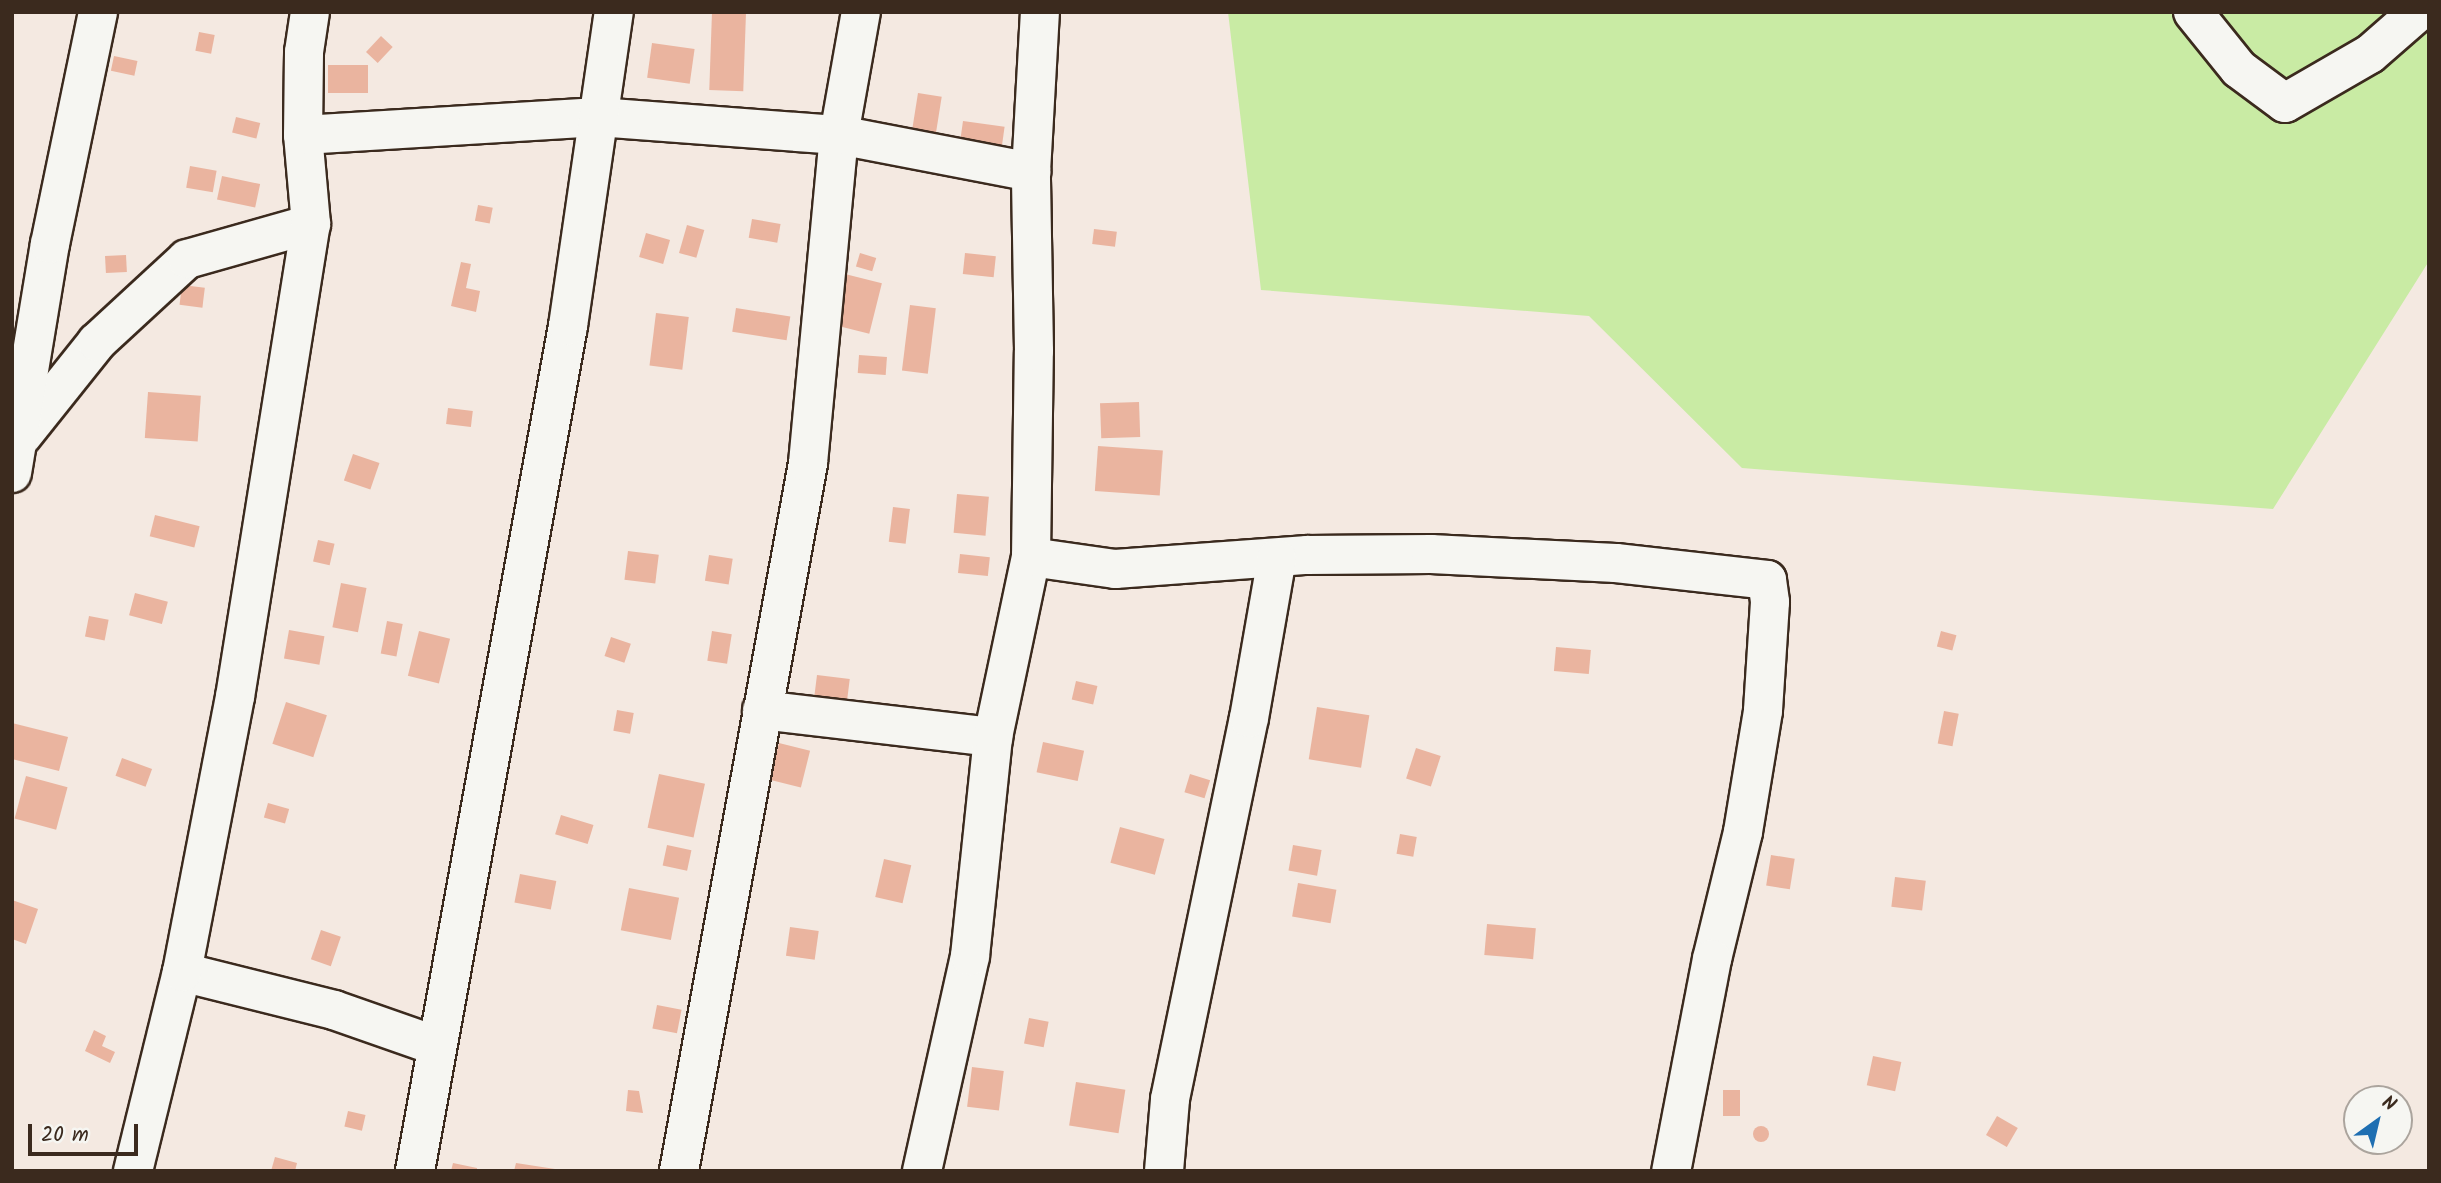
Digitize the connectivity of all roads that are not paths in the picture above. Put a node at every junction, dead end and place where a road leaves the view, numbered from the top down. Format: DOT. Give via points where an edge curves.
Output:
graph roads {
  1 [pos="98,12"];
  2 [pos="310,12"];
  3 [pos="614,12"];
  4 [pos="861,12"];
  5 [pos="1040,12"];
  6 [pos="2193,12"];
  7 [pos="2418,12"];
  8 [pos="598,117"];
  9 [pos="303,135"];
  10 [pos="839,135"];
  11 [pos="1031,172"];
  12 [pos="311,224"];
  13 [pos="16,455"];
  14 [pos="1031,557"];
  15 [pos="1277,558"];
  16 [pos="762,710"];
  17 [pos="993,737"];
  18 [pos="182,972"];
  19 [pos="434,1045"];
  20 [pos="133,1171"];
  21 [pos="415,1171"];
  22 [pos="679,1171"];
  23 [pos="922,1171"];
  24 [pos="1164,1171"];
  25 [pos="1671,1171"];
  1 -- 13 [label="street" via="50,244"];
  2 -- 9 [label="street"];
  3 -- 8 [label="street"];
  4 -- 10 [label="street"];
  5 -- 11 [label="street"];
  6 -- 7 [label="street" via="2239,69 2285,103 2370,54"];
  8 -- 9 [label="street"];
  8 -- 10 [label="street"];
  8 -- 19 [label="street" via="568,326"];
  9 -- 12 [label="street"];
  10 -- 11 [label="street"];
  10 -- 16 [label="street" via="808,463"];
  11 -- 14 [label="street"];
  12 -- 13 [label="street" via="187,259 97,342"];
  12 -- 18 [label="street" via="235,697"];
  14 -- 15 [label="street" via="1115,569"];
  14 -- 17 [label="street"];
  15 -- 24 [label="street" via="1249,718 1170,1099"];
  15 -- 25 [label="street" via="1444,555 1616,563 1768,580 1763,711"];
  16 -- 17 [label="street"];
  16 -- 22 [label="street"];
  17 -- 23 [label="street" via="970,956"];
  18 -- 19 [label="street" via="334,1010"];
  18 -- 20 [label="street"];
  19 -- 21 [label="street"];
}
